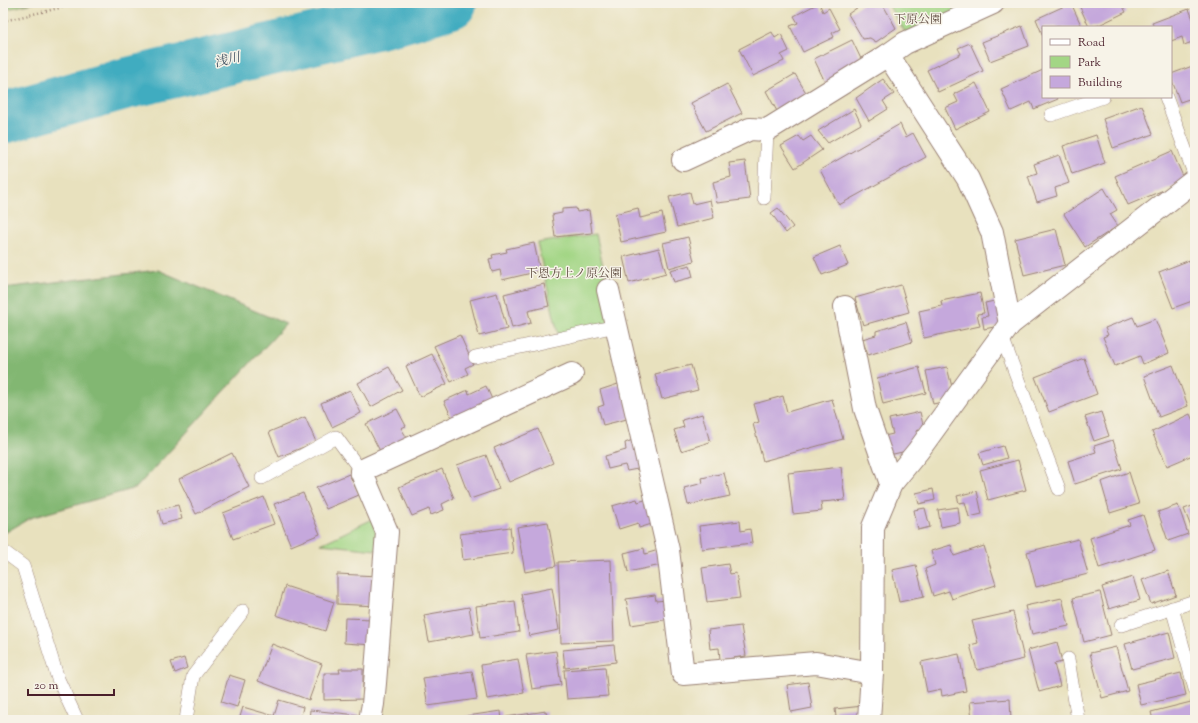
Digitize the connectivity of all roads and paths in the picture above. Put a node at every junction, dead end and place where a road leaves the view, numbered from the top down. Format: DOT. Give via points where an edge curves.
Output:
graph roads {
  1 [pos="81,3"];
  2 [pos="993,3"];
  3 [pos="3,21"];
  4 [pos="888,55"];
  5 [pos="1100,98"];
  6 [pos="1166,98"];
  7 [pos="1051,115"];
  8 [pos="767,130"];
  9 [pos="683,160"];
  10 [pos="1195,176"];
  11 [pos="1195,180"];
  12 [pos="764,198"];
  13 [pos="608,290"];
  14 [pos="845,307"];
  15 [pos="616,326"];
  16 [pos="1006,331"];
  17 [pos="475,357"];
  18 [pos="572,374"];
  19 [pos="361,471"];
  20 [pos="262,478"];
  21 [pos="891,484"];
  22 [pos="1059,489"];
  23 [pos="3,551"];
  24 [pos="1195,601"];
  25 [pos="1172,608"];
  26 [pos="243,611"];
  27 [pos="1121,625"];
  28 [pos="1068,660"];
  29 [pos="872,673"];
  30 [pos="1195,689"];
  31 [pos="77,720"];
  32 [pos="186,720"];
  33 [pos="370,720"];
  34 [pos="869,720"];
  35 [pos="1078,720"];
  1 -- 3 [label="path"];
  2 -- 4 [label="street" via="905,43"];
  4 -- 8 [label="street"];
  4 -- 16 [label="street" via="968,179 992,232"];
  5 -- 7 [label="lane"];
  6 -- 10 [label="lane"];
  8 -- 9 [label="street" via="750,129"];
  8 -- 12 [label="lane"];
  11 -- 16 [label="street"];
  13 -- 15 [label="street"];
  14 -- 21 [label="street" via="865,408"];
  15 -- 17 [label="lane"];
  15 -- 29 [label="street" via="668,550 683,674 816,663"];
  16 -- 21 [label="street"];
  16 -- 22 [label="lane"];
  18 -- 19 [label="street"];
  19 -- 20 [label="lane" via="336,438"];
  19 -- 33 [label="street" via="387,532"];
  21 -- 29 [label="street" via="873,527"];
  23 -- 31 [label="lane" via="23,566 58,679"];
  24 -- 25 [label="lane"];
  25 -- 27 [label="lane"];
  25 -- 30 [label="lane"];
  26 -- 32 [label="lane" via="193,676"];
  28 -- 35 [label="lane"];
  29 -- 34 [label="street"];
}
